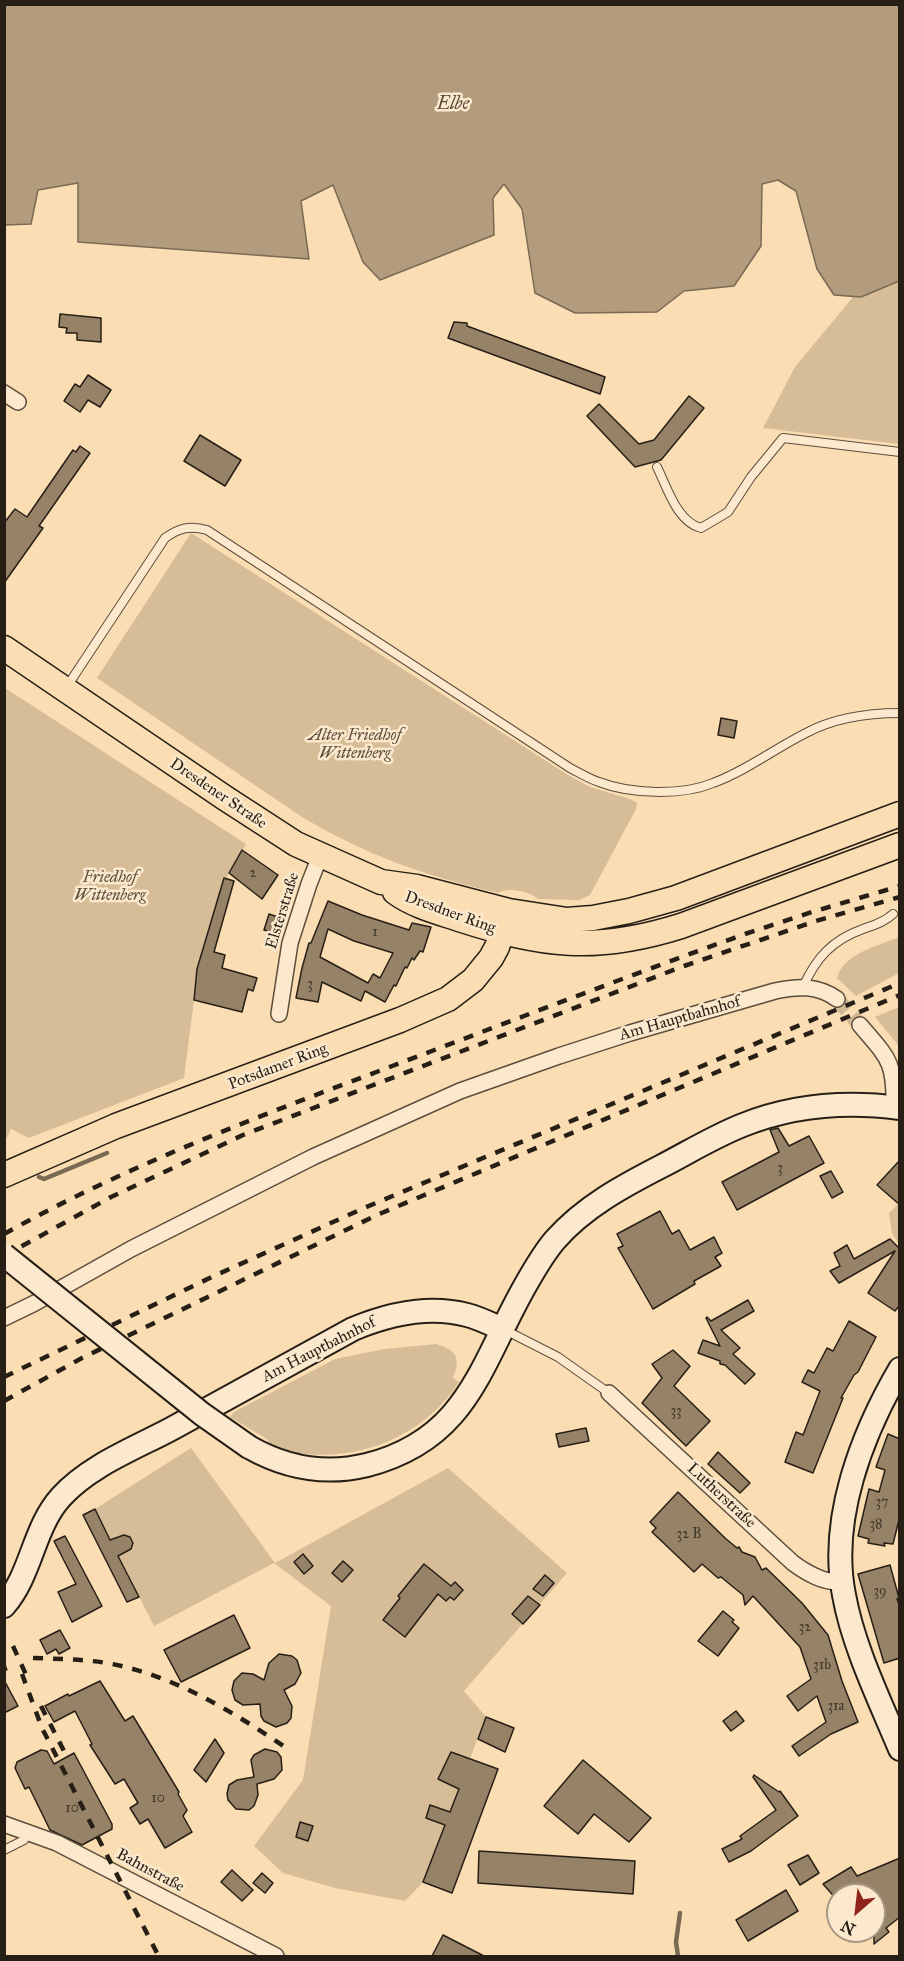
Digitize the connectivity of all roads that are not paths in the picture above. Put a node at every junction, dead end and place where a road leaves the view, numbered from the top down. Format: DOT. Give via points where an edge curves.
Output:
graph roads {
  1 [pos="4,393"];
  2 [pos="18,402"];
  3 [pos="900,452"];
  4 [pos="657,467"];
  5 [pos="4,648"];
  6 [pos="65,689"];
  7 [pos="900,713"];
  8 [pos="886,818"];
  9 [pos="892,847"];
  10 [pos="320,856"];
  11 [pos="381,882"];
  12 [pos="893,914"];
  13 [pos="506,921"];
  14 [pos="802,987"];
  15 [pos="837,999"];
  16 [pos="279,1014"];
  17 [pos="860,1025"];
  18 [pos="897,1107"];
  19 [pos="4,1175"];
  20 [pos="4,1255"];
  21 [pos="4,1318"];
  22 [pos="502,1329"];
  23 [pos="900,1369"];
  24 [pos="609,1393"];
  25 [pos="842,1582"];
  26 [pos="4,1606"];
  27 [pos="900,1749"];
  28 [pos="4,1824"];
  29 [pos="28,1831"];
  30 [pos="4,1850"];
  31 [pos="276,1956"];
  1 -- 2 [label="street"];
  3 -- 4 [label="lane" via="783,438 728,512 701,528 682,517"];
  5 -- 6 [label="main road, Dresdener Straße"];
  6 -- 7 [label="lane" via="165,538 195,526 207,530 570,768 624,789 675,791 710,785 808,732 846,718"];
  6 -- 10 [label="main road, Dresdener Straße" via="269,828"];
  8 -- 13 [label="main road, Dresdner Ring" via="676,898 629,911 593,918"];
  9 -- 13 [label="main road, Dresdner Ring" via="647,936 564,944 541,941"];
  10 -- 11 [label="main road, Dresdener Straße"];
  10 -- 16 [label="street, Elsterstraße" via="290,943"];
  11 -- 13 [label="main road, Dresdner Ring" via="417,887"];
  12 -- 14 [label="lane" via="836,941 810,970"];
  13 -- 19 [label="main road, Potsdamer Ring" via="491,958 473,980 437,1005 116,1126"];
  14 -- 15 [label="street, Am Hauptbahnhof"];
  14 -- 21 [label="street, Am Hauptbahnhof" via="681,1017 460,1091 314,1157"];
  17 -- 18 [label="street" via="891,1066"];
  18 -- 22 [label="street" via="841,1105 784,1112 729,1131 647,1173 591,1207 558,1237 535,1268"];
  20 -- 22 [label="street, bridge" via="249,1448 288,1464 322,1470 362,1466 399,1454 428,1437 452,1417 472,1389"];
  22 -- 24 [label="lane" via="558,1357"];
  22 -- 26 [label="street, Am Hauptbahnhof" via="455,1313 408,1313 375,1320 121,1455 78,1481 59,1499 23,1576"];
  23 -- 25 [label="street" via="880,1405 853,1476 841,1536"];
  24 -- 25 [label="street, Lutherstraße" via="793,1563 822,1580"];
  25 -- 27 [label="street" via="853,1632"];
  28 -- 29 [label="street, Bahnstraße"];
  29 -- 30 [label="lane" via="24,1840"];
  29 -- 31 [label="street, Bahnstraße"];
}
